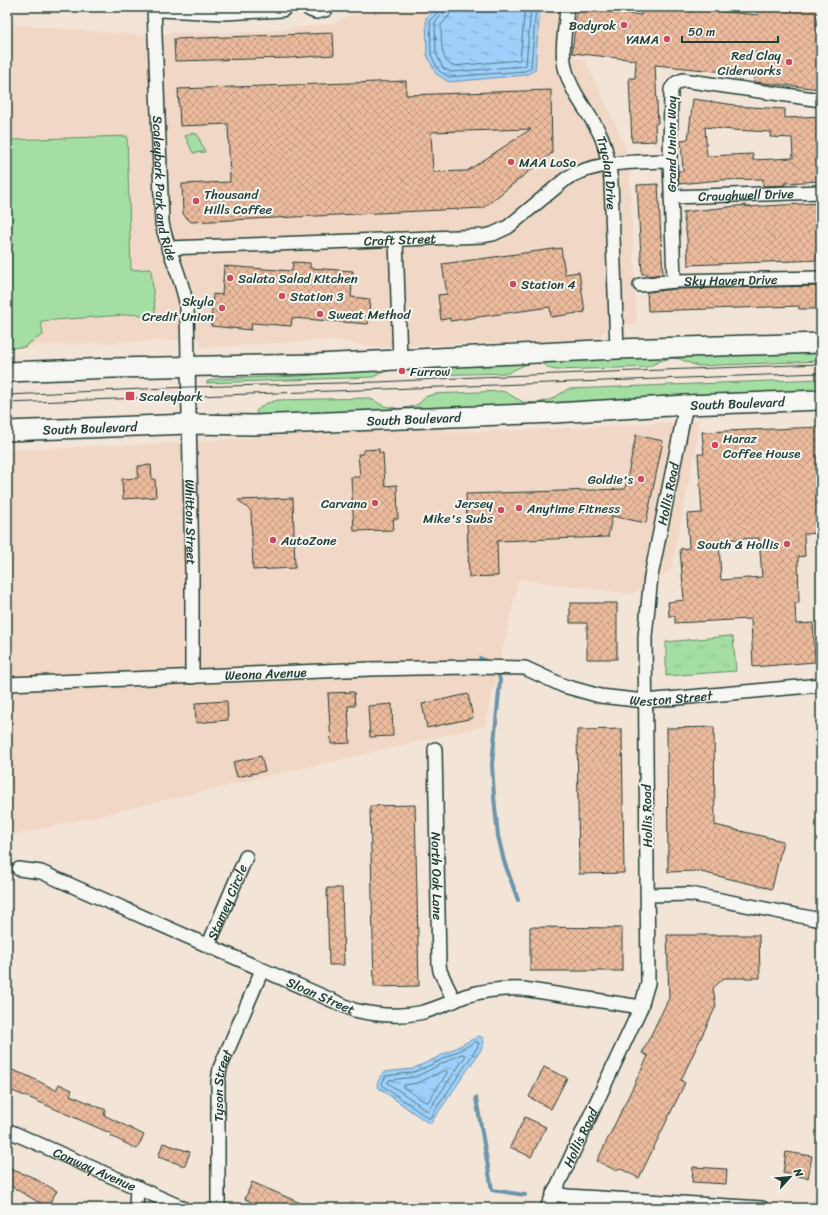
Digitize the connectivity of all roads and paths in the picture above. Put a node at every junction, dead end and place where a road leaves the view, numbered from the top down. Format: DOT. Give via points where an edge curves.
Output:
graph roads {
  1 [pos="154,7"];
  2 [pos="160,7"];
  3 [pos="282,7"];
  4 [pos="311,7"];
  5 [pos="324,7"];
  6 [pos="567,7"];
  7 [pos="821,100"];
  8 [pos="670,161"];
  9 [pos="609,165"];
  10 [pos="821,192"];
  11 [pos="672,197"];
  12 [pos="396,239"];
  13 [pos="168,248"];
  14 [pos="821,278"];
  15 [pos="674,281"];
  16 [pos="640,285"];
  17 [pos="821,343"];
  18 [pos="616,349"];
  19 [pos="400,360"];
  20 [pos="188,367"];
  21 [pos="7,372"];
  22 [pos="821,400"];
  23 [pos="686,405"];
  24 [pos="189,424"];
  25 [pos="7,431"];
  26 [pos="525,668"];
  27 [pos="192,677"];
  28 [pos="7,684"];
  29 [pos="821,685"];
  30 [pos="645,700"];
  31 [pos="435,748"];
  32 [pos="246,857"];
  33 [pos="19,869"];
  34 [pos="648,895"];
  35 [pos="821,920"];
  36 [pos="208,946"];
  37 [pos="262,970"];
  38 [pos="454,1001"];
  39 [pos="640,1007"];
  40 [pos="7,1130"];
  41 [pos="137,1187"];
  42 [pos="553,1194"];
  43 [pos="136,1208"];
  44 [pos="183,1208"];
  45 [pos="218,1208"];
  46 [pos="547,1208"];
  47 [pos="762,1208"];
  1 -- 13 [label="street, Scaleybark Park and Ride" via="162,224"];
  2 -- 3 [label="main road" via="224,10"];
  4 -- 5 [label="main road"];
  6 -- 9 [label="street, Tryclan Drive" via="564,49 566,71 601,136"];
  7 -- 8 [label="street, Grand Union Way" via="683,80 671,89"];
  8 -- 9 [label="street, Craft Street"];
  8 -- 11 [label="street, Grand Union Way"];
  9 -- 12 [label="street, Craft Street" via="572,175 508,227 493,234"];
  9 -- 18 [label="street, Tryclan Drive"];
  10 -- 11 [label="street, Craughwell Drive"];
  11 -- 15 [label="street, Grand Union Way"];
  12 -- 13 [label="street, Craft Street"];
  12 -- 19 [label="street"];
  13 -- 20 [label="street, Scaleybark Park and Ride" via="186,298"];
  14 -- 15 [label="street, Sky Haven Drive"];
  15 -- 16 [label="street, Sky Haven Drive"];
  17 -- 18 [label="main road"];
  18 -- 19 [label="main road"];
  19 -- 20 [label="main road"];
  20 -- 21 [label="main road"];
  20 -- 24 [label="street, Whitton Street"];
  22 -- 23 [label="main road, South Boulevard"];
  23 -- 24 [label="main road, South Boulevard" via="547,414 254,426"];
  23 -- 30 [label="street, Hollis Road" via="648,596"];
  24 -- 25 [label="main road, South Boulevard"];
  24 -- 27 [label="street, Whitton Street"];
  26 -- 27 [label="street, Weona Avenue" via="385,668"];
  26 -- 30 [label="street, Weston Street" via="564,686 619,699"];
  27 -- 28 [label="street, Weona Avenue"];
  29 -- 30 [label="street, Weston Street"];
  30 -- 34 [label="street, Hollis Road"];
  31 -- 38 [label="street, North Oak Lane" via="439,964 440,972"];
  32 -- 36 [label="street, Stamey Circle"];
  33 -- 36 [label="street, Sloan Street" via="41,872"];
  34 -- 35 [label="street" via="690,894"];
  34 -- 39 [label="street, Hollis Road" via="649,974"];
  36 -- 37 [label="street, Sloan Street"];
  37 -- 38 [label="street, Sloan Street" via="364,1012 393,1015 419,1013"];
  37 -- 45 [label="street, Tyson Street" via="220,1068"];
  38 -- 39 [label="street, Sloan Street" via="483,991 523,988"];
  39 -- 42 [label="street, Hollis Road"];
  40 -- 41 [label="street, Conway Avenue"];
  41 -- 43 [label="street"];
  41 -- 44 [label="street, Conway Avenue"];
  42 -- 46 [label="street, Hollis Road"];
  42 -- 47 [label="street"];
}
